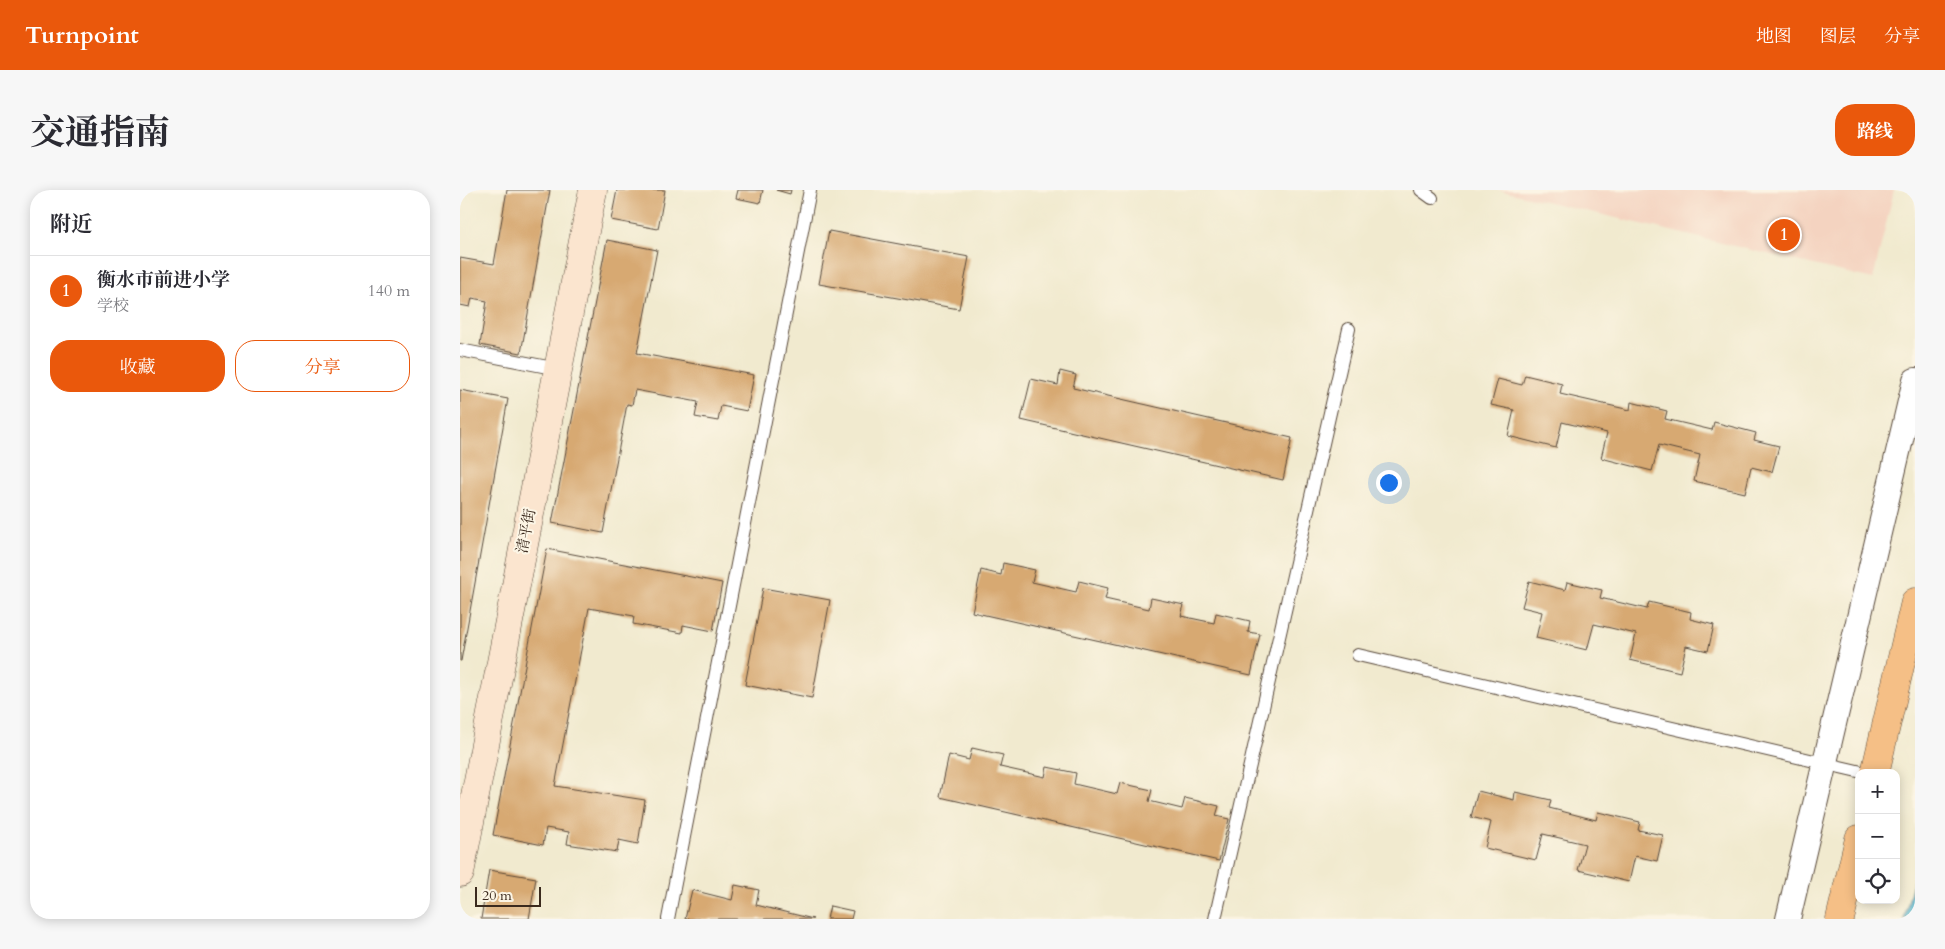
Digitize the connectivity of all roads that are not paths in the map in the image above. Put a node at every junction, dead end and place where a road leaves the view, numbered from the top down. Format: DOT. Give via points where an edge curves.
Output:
graph roads {
  1 [pos="593,190"];
  2 [pos="810,190"];
  3 [pos="1421,190"];
  4 [pos="1432,198"];
  5 [pos="1349,329"];
  6 [pos="460,350"];
  7 [pos="558,369"];
  8 [pos="1915,380"];
  9 [pos="1915,602"];
  10 [pos="1358,655"];
  11 [pos="1825,763"];
  12 [pos="1875,769"];
  13 [pos="1855,770"];
  14 [pos="1855,856"];
  15 [pos="460,873"];
  16 [pos="668,919"];
  17 [pos="1215,919"];
  18 [pos="1788,919"];
  19 [pos="1840,919"];
  1 -- 7 [label="street, 清平街"];
  2 -- 16 [label="lane"];
  3 -- 4 [label="lane"];
  5 -- 17 [label="lane"];
  6 -- 7 [label="lane"];
  7 -- 15 [label="street, 清平街"];
  8 -- 11 [label="street"];
  9 -- 12 [label="main road"];
  10 -- 11 [label="lane"];
  11 -- 13 [label="lane"];
  11 -- 18 [label="street"];
  14 -- 19 [label="main road"];
}
